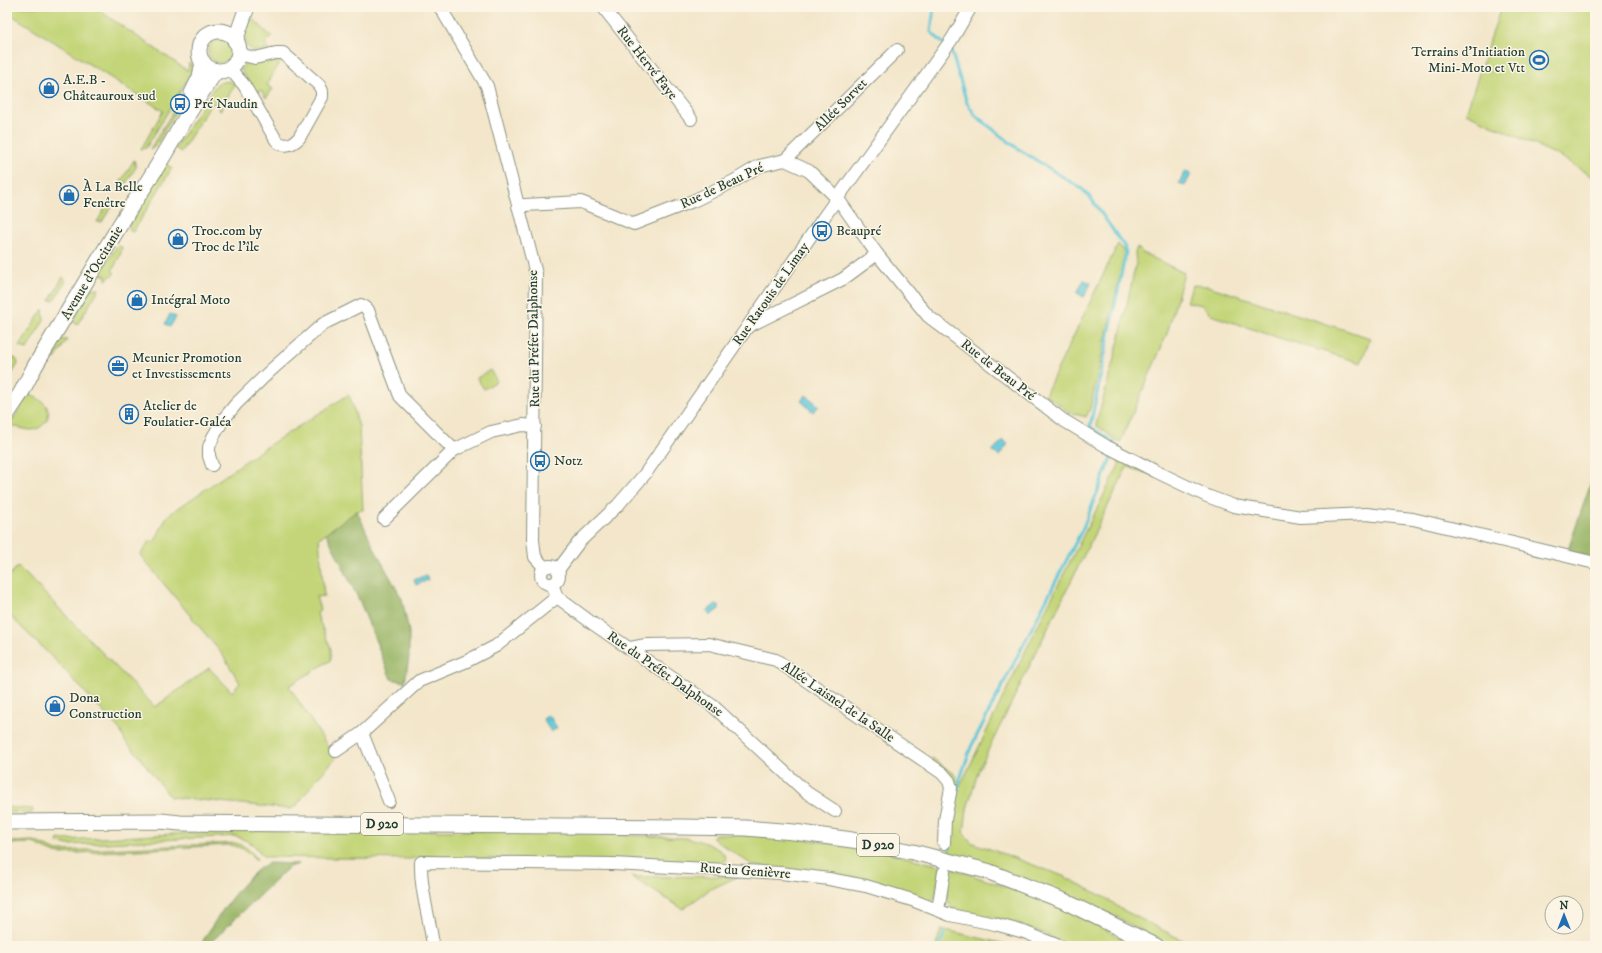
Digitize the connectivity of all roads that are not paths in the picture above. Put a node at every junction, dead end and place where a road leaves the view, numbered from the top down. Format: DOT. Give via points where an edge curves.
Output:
graph roads {
  1 [pos="241,7"];
  2 [pos="247,7"];
  3 [pos="440,7"];
  4 [pos="603,7"];
  5 [pos="971,7"];
  6 [pos="220,32"];
  7 [pos="237,47"];
  8 [pos="897,50"];
  9 [pos="203,62"];
  10 [pos="223,70"];
  11 [pos="690,119"];
  12 [pos="785,160"];
  13 [pos="838,198"];
  14 [pos="518,206"];
  15 [pos="877,254"];
  16 [pos="748,327"];
  17 [pos="7,399"];
  18 [pos="7,414"];
  19 [pos="535,426"];
  20 [pos="454,450"];
  21 [pos="212,465"];
  22 [pos="384,519"];
  23 [pos="1595,563"];
  24 [pos="544,567"];
  25 [pos="558,570"];
  26 [pos="552,584"];
  27 [pos="557,597"];
  28 [pos="630,648"];
  29 [pos="362,732"];
  30 [pos="336,751"];
  31 [pos="389,801"];
  32 [pos="835,811"];
  33 [pos="7,822"];
  34 [pos="180,823"];
  35 [pos="7,830"];
  36 [pos="944,843"];
  37 [pos="944,872"];
  38 [pos="938,910"];
  39 [pos="433,946"];
  40 [pos="1059,946"];
  41 [pos="1156,946"];
  1 -- 6 [label="main road, Avenue d'Occitanie"];
  2 -- 7 [label="main road, Avenue d'Occitanie"];
  3 -- 14 [label="street, Rue du Préfet Dalphonse" via="487,86"];
  4 -- 11 [label="street, Rue Hervé Faye"];
  5 -- 13 [label="street, Rue Ratouis de Limay" via="952,39"];
  6 -- 7 [label="main road" via="226,33"];
  6 -- 9 [label="main road, Avenue d'Occitanie" via="211,33 201,43 199,52"];
  7 -- 10 [label="main road, Avenue d'Occitanie" via="236,62"];
  7 -- 10 [label="street" via="255,58 283,53 319,85 322,97 299,138 288,145 279,144 244,85"];
  8 -- 12 [label="street, Allée Sorvet"];
  9 -- 10 [label="main road" via="210,69"];
  9 -- 17 [label="main road, Avenue d'Occitanie" via="200,77 159,150"];
  10 -- 18 [label="main road, Avenue d'Occitanie" via="199,97"];
  12 -- 13 [label="street, Rue de Beau Pré" via="809,171"];
  12 -- 14 [label="street, Rue de Beau Pré" via="759,166 693,201 634,224 581,202"];
  13 -- 15 [label="street, Rue de Beau Pré"];
  13 -- 16 [label="street, Rue Ratouis de Limay"];
  14 -- 19 [label="street, Rue du Préfet Dalphonse" via="536,274"];
  15 -- 16 [label="street" via="843,279"];
  15 -- 23 [label="street, Rue de Beau Pré" via="928,316 1063,420 1106,446 1207,496 1234,506 1301,517 1366,514 1413,519"];
  16 -- 25 [label="street, Rue Ratouis de Limay" via="645,474 618,506 579,542"];
  19 -- 20 [label="street" via="523,425 491,432"];
  19 -- 24 [label="street, Rue du Préfet Dalphonse" via="533,540 535,557"];
  20 -- 21 [label="street" via="400,396 368,310 360,305 329,320 236,404 223,420 209,447"];
  20 -- 22 [label="street"];
  24 -- 25 [label="street" via="553,566"];
  24 -- 26 [label="street" via="540,573 541,577 545,583"];
  25 -- 26 [label="street" via="559,576"];
  26 -- 27 [label="street"];
  27 -- 28 [label="street, Rue du Préfet Dalphonse"];
  27 -- 29 [label="street" via="496,646 419,681"];
  28 -- 32 [label="street, Rue du Préfet Dalphonse" via="714,706 806,792"];
  28 -- 36 [label="street, Allée Laisnel de la Salle" via="646,645 709,644 776,660 942,773 951,788"];
  29 -- 30 [label="street"];
  29 -- 31 [label="street"];
  33 -- 34 [label="main road, D 920"];
  34 -- 35 [label="main road, D 920" via="163,826"];
  34 -- 41 [label="main road, D 920" via="681,827 794,832 913,852 987,871 1064,901"];
  37 -- 38 [label="street"];
  38 -- 39 [label="street, Rue du Genièvre" via="866,886 781,873 613,864 421,862"];
  38 -- 40 [label="street, Rue du Genièvre" via="1024,932"];
}
